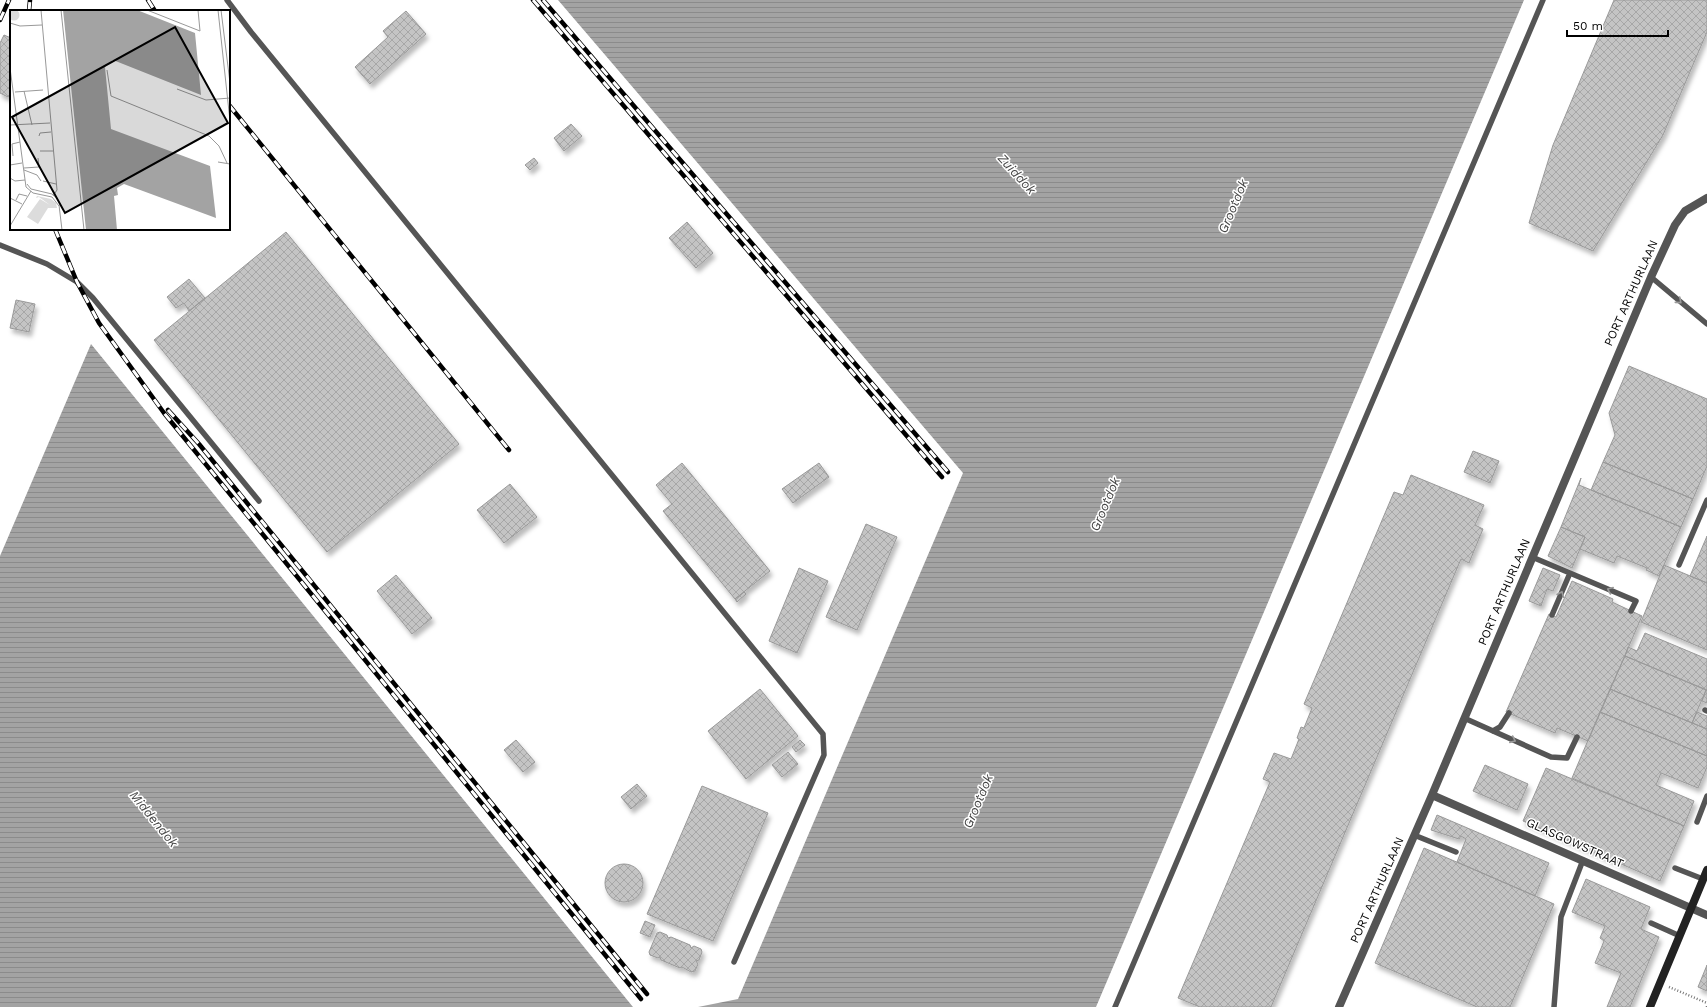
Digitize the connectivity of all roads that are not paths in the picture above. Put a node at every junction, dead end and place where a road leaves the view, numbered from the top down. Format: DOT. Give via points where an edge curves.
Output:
graph roads {
  1 [pos="227,0"];
  2 [pos="1543,0"];
  3 [pos="1707,198"];
  4 [pos="0,245"];
  5 [pos="1651,277"];
  6 [pos="1707,324"];
  7 [pos="1707,500"];
  8 [pos="258,501"];
  9 [pos="1532,557"];
  10 [pos="1679,565"];
  11 [pos="1570,573"];
  12 [pos="1632,611"];
  13 [pos="1552,615"];
  14 [pos="1509,712"];
  15 [pos="1464,718"];
  16 [pos="1494,731"];
  17 [pos="1577,737"];
  18 [pos="1432,794"];
  19 [pos="1707,796"];
  20 [pos="1696,822"];
  21 [pos="1414,835"];
  22 [pos="1456,852"];
  23 [pos="1583,860"];
  24 [pos="1675,868"];
  25 [pos="1707,870"];
  26 [pos="1703,879"];
  27 [pos="1692,908"];
  28 [pos="1707,915"];
  29 [pos="1651,923"];
  30 [pos="1680,936"];
  31 [pos="734,962"];
  32 [pos="1115,1007"];
  33 [pos="1339,1007"];
  34 [pos="1554,1007"];
  35 [pos="1650,1007"];
  1 -- 31 [label="lane" via="250,32 823,734 824,755"];
  2 -- 32 [label="lane"];
  3 -- 5 [label="street, PORT ARTHURLAAN" via="1686,211 1675,225"];
  4 -- 8 [label="lane" via="47,264 77,282 93,298"];
  5 -- 6 [label="lane, one-way"];
  5 -- 9 [label="street, PORT ARTHURLAAN"];
  7 -- 10 [label="lane"];
  9 -- 11 [label="lane"];
  9 -- 15 [label="street, PORT ARTHURLAAN"];
  12 -- 11 [label="lane, one-way" via="1636,601"];
  13 -- 11 [label="lane, one-way"];
  14 -- 16 [label="lane" via="1500,727"];
  15 -- 16 [label="lane"];
  15 -- 18 [label="street, PORT ARTHURLAAN"];
  16 -- 17 [label="lane, one-way" via="1551,757 1567,758"];
  18 -- 21 [label="street, PORT ARTHURLAAN"];
  18 -- 23 [label="street, GLASGOWSTRAAT"];
  19 -- 20 [label="lane"];
  21 -- 22 [label="lane"];
  21 -- 33 [label="street, PORT ARTHURLAAN"];
  23 -- 27 [label="street, GLASGOWSTRAAT"];
  23 -- 34 [label="lane" via="1561,917"];
  24 -- 26 [label="lane"];
  25 -- 26 [label="main road"];
  26 -- 27 [label="main road"];
  27 -- 28 [label="street, GLASGOWSTRAAT"];
  27 -- 30 [label="main road"];
  29 -- 30 [label="lane"];
  30 -- 35 [label="main road"];
}
